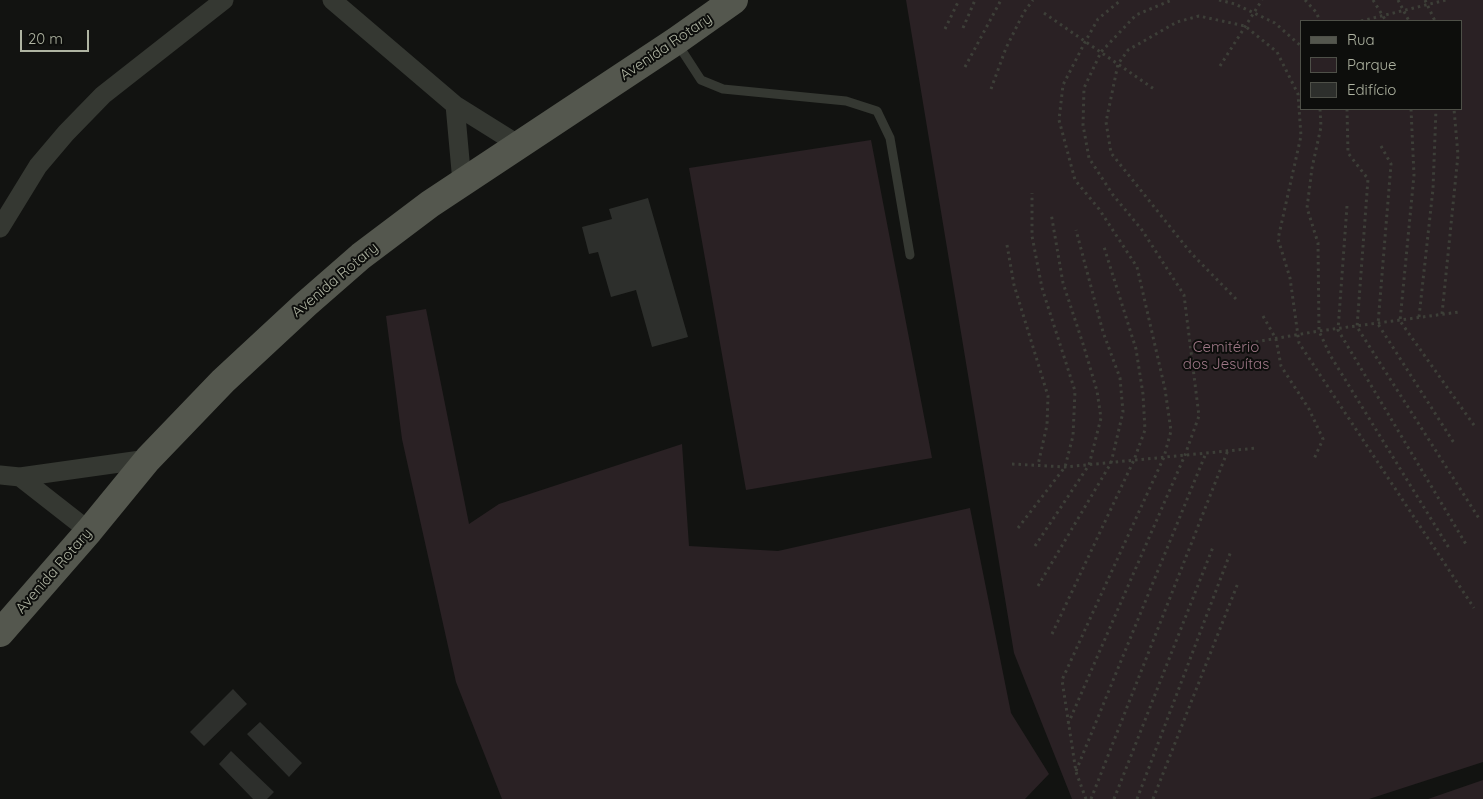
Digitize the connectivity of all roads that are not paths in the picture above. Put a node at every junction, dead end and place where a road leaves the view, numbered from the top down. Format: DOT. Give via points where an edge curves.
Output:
graph roads {
  1 [pos="224,0"];
  2 [pos="332,0"];
  3 [pos="734,0"];
  4 [pos="676,41"];
  5 [pos="455,106"];
  6 [pos="518,145"];
  7 [pos="462,182"];
  8 [pos="0,228"];
  9 [pos="910,254"];
  10 [pos="148,459"];
  11 [pos="0,475"];
  12 [pos="20,477"];
  13 [pos="90,531"];
  14 [pos="0,633"];
  1 -- 8 [label="street" via="103,95 38,166"];
  2 -- 5 [label="street"];
  3 -- 4 [label="main road, Avenida Rotary"];
  4 -- 6 [label="main road, Avenida Rotary"];
  4 -- 9 [label="lane" via="701,80 723,89 846,101 877,111 890,138"];
  5 -- 6 [label="street"];
  5 -- 7 [label="street"];
  6 -- 7 [label="main road, Avenida Rotary"];
  7 -- 10 [label="main road, Avenida Rotary" via="361,256 306,304 223,381"];
  10 -- 12 [label="street"];
  10 -- 13 [label="main road, Avenida Rotary"];
  11 -- 12 [label="street"];
  12 -- 13 [label="street"];
  13 -- 14 [label="main road, Avenida Rotary"];
}
